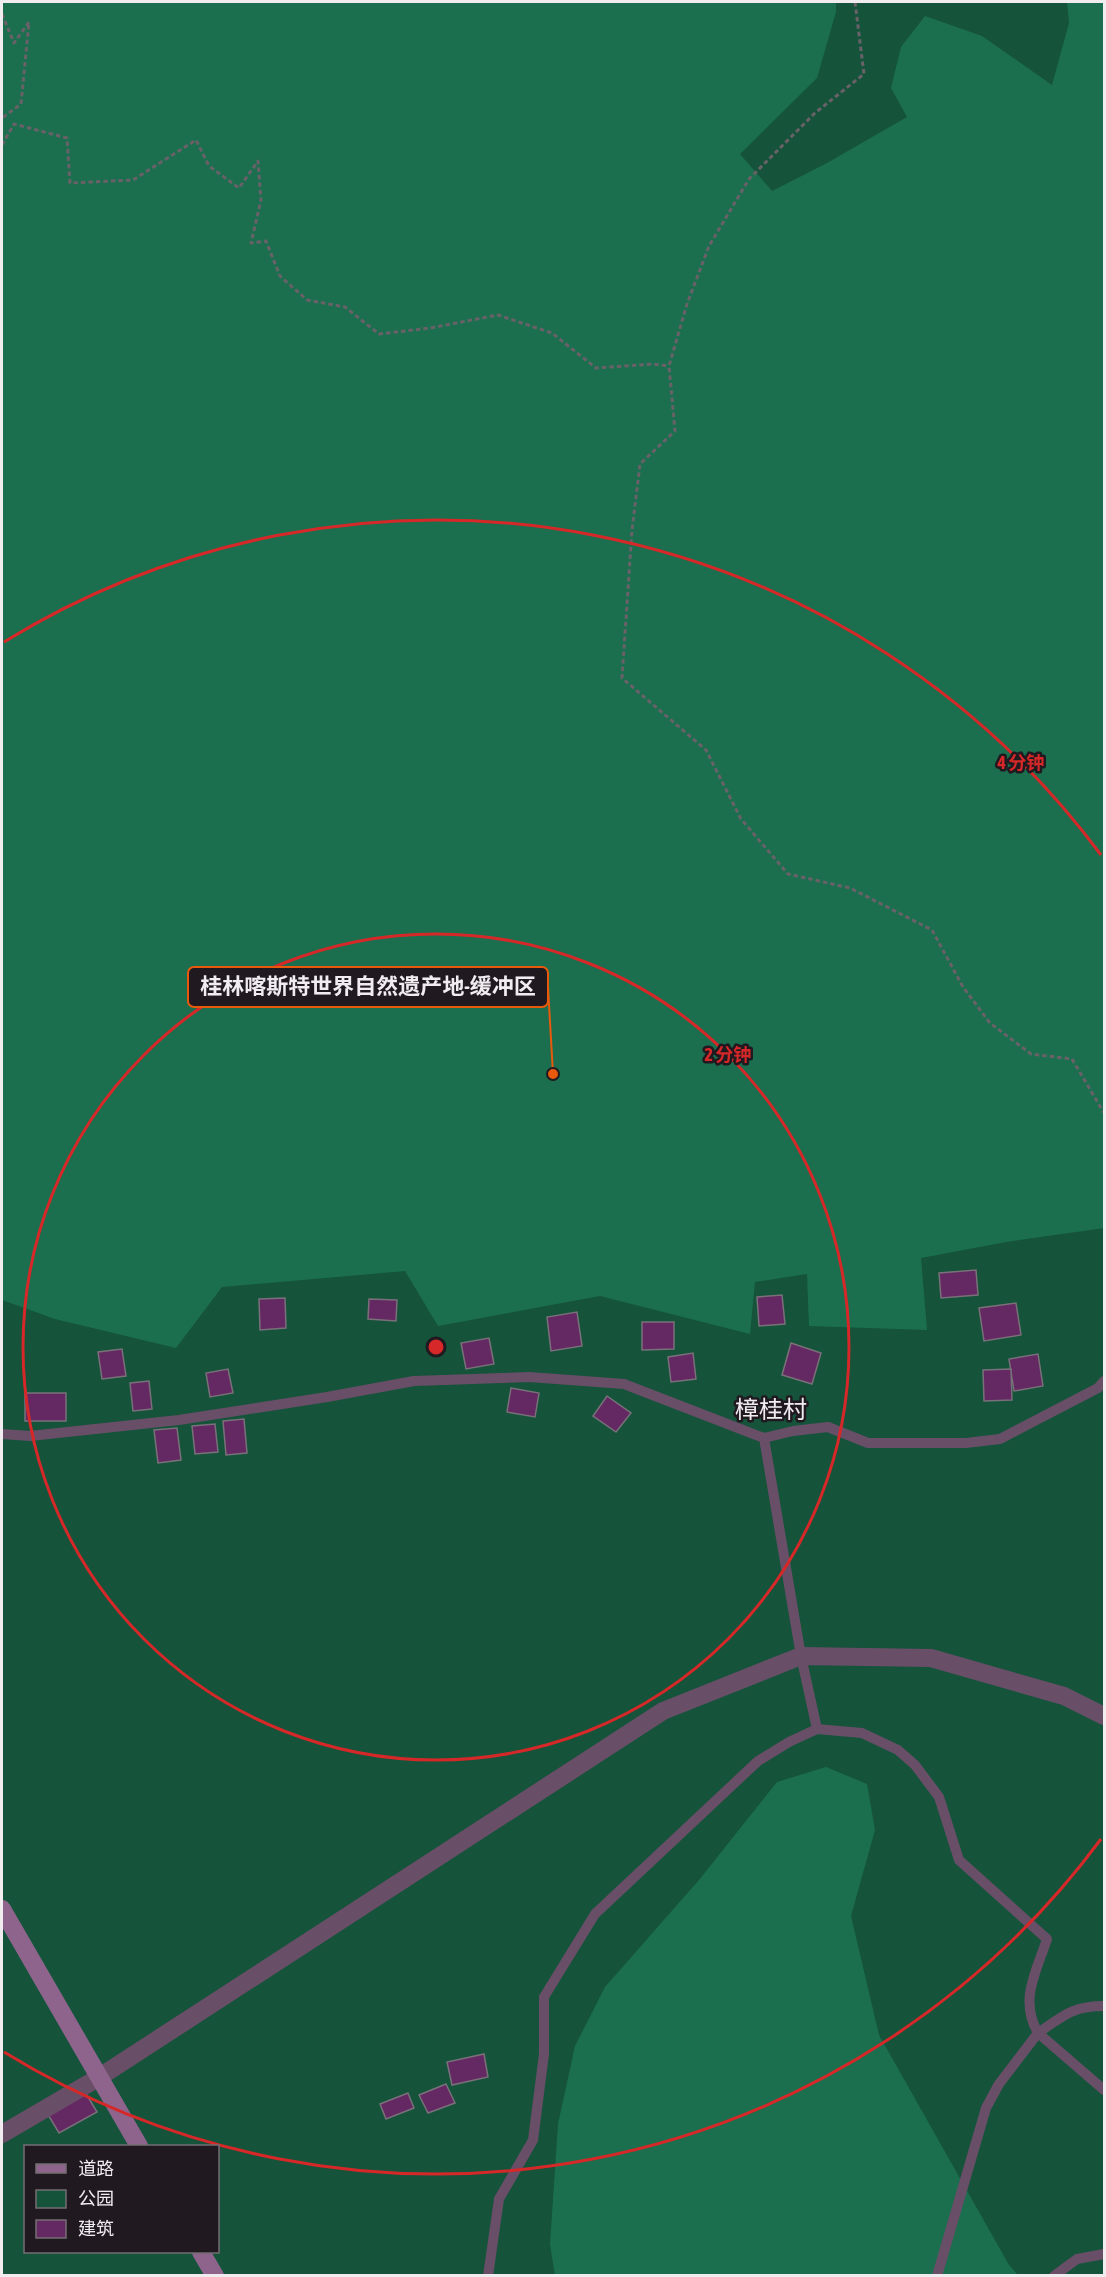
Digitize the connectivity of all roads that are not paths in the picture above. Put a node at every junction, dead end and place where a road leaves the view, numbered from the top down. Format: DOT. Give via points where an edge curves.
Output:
graph roads {
  1 [pos="1104,1382"];
  2 [pos="2,1434"];
  3 [pos="764,1438"];
  4 [pos="801,1656"];
  5 [pos="1104,1716"];
  6 [pos="817,1729"];
  7 [pos="2,1909"];
  8 [pos="1104,2006"];
  9 [pos="1038,2033"];
  10 [pos="98,2078"];
  11 [pos="1104,2090"];
  12 [pos="2,2133"];
  13 [pos="138,2145"];
  14 [pos="202,2253"];
  15 [pos="1104,2254"];
  16 [pos="215,2276"];
  17 [pos="488,2276"];
  18 [pos="937,2276"];
  19 [pos="1054,2276"];
  1 -- 3 [label="lane" via="1000,1440 868,1443 828,1427"];
  2 -- 3 [label="lane" via="30,1437 179,1420 414,1380 529,1377 624,1384"];
  3 -- 4 [label="lane"];
  4 -- 5 [label="street" via="931,1658 1064,1696"];
  4 -- 6 [label="lane"];
  4 -- 10 [label="street" via="663,1711"];
  6 -- 9 [label="lane" via="862,1733 898,1750 915,1765 939,1797 959,1860 1047,1939 1028,2005"];
  6 -- 17 [label="lane" via="758,1761 595,1914 544,1997 544,2054 533,2140 500,2199"];
  7 -- 10 [label="main road"];
  8 -- 9 [label="lane" via="1071,2011"];
  9 -- 11 [label="lane"];
  9 -- 18 [label="lane" via="986,2108"];
  10 -- 12 [label="street"];
  10 -- 13 [label="main road"];
  14 -- 16 [label="main road"];
  15 -- 19 [label="lane" via="1077,2259"];
}
